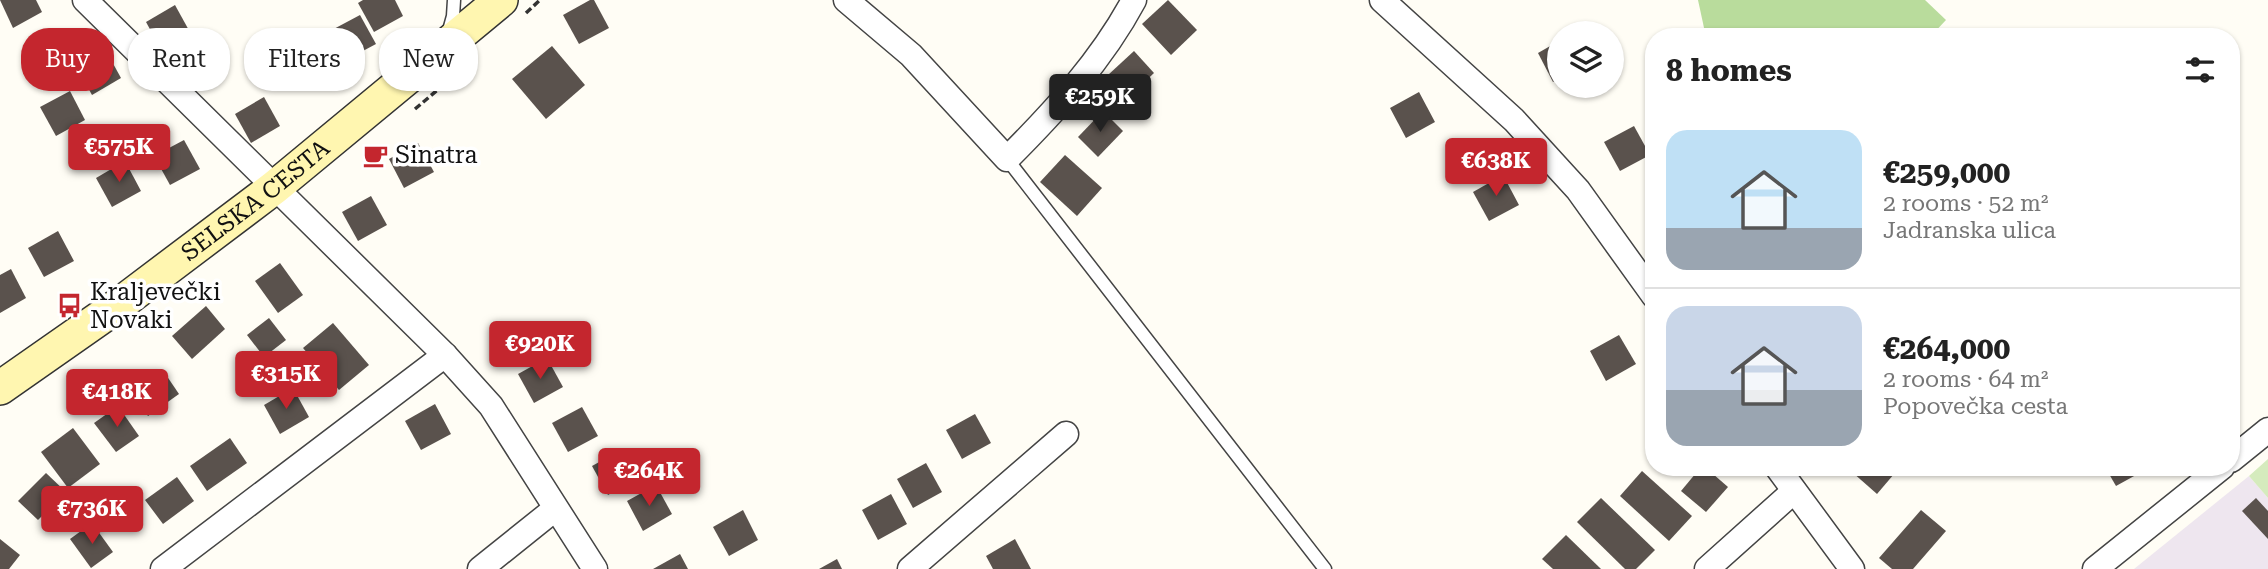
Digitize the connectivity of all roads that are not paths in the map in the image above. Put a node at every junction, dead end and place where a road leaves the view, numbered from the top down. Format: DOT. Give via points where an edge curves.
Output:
graph roads {
  1 [pos="85,0"];
  2 [pos="454,0"];
  3 [pos="501,0"];
  4 [pos="846,0"];
  5 [pos="1134,0"];
  6 [pos="1382,0"];
  7 [pos="450,28"];
  8 [pos="467,28"];
  9 [pos="391,91"];
  10 [pos="1007,159"];
  11 [pos="275,187"];
  12 [pos="1645,284"];
  13 [pos="445,355"];
  14 [pos="0,388"];
  15 [pos="2268,430"];
  16 [pos="1066,434"];
  17 [pos="2240,446"];
  18 [pos="1783,476"];
  19 [pos="2211,476"];
  20 [pos="1794,491"];
  21 [pos="555,509"];
  22 [pos="163,569"];
  23 [pos="480,569"];
  24 [pos="595,569"];
  25 [pos="910,569"];
  26 [pos="1325,569"];
  27 [pos="1707,569"];
  28 [pos="1852,569"];
  29 [pos="2095,569"];
  1 -- 11 [label="street"];
  2 -- 7 [label="lane"];
  3 -- 8 [label="main road, SELSKA CESTA"];
  4 -- 10 [label="street" via="911,55"];
  5 -- 10 [label="street" via="1118,31 1056,110"];
  6 -- 12 [label="street" via="1514,120 1569,180"];
  9 -- 11 [label="main road, SELSKA CESTA"];
  10 -- 26 [label="lane"];
  11 -- 13 [label="street"];
  11 -- 14 [label="main road, SELSKA CESTA"];
  13 -- 21 [label="street" via="491,405"];
  13 -- 22 [label="street"];
  15 -- 17 [label="street"];
  16 -- 25 [label="street"];
  18 -- 20 [label="street"];
  19 -- 29 [label="street"];
  20 -- 27 [label="street"];
  20 -- 28 [label="street"];
  21 -- 23 [label="street"];
  21 -- 24 [label="street"];
}
